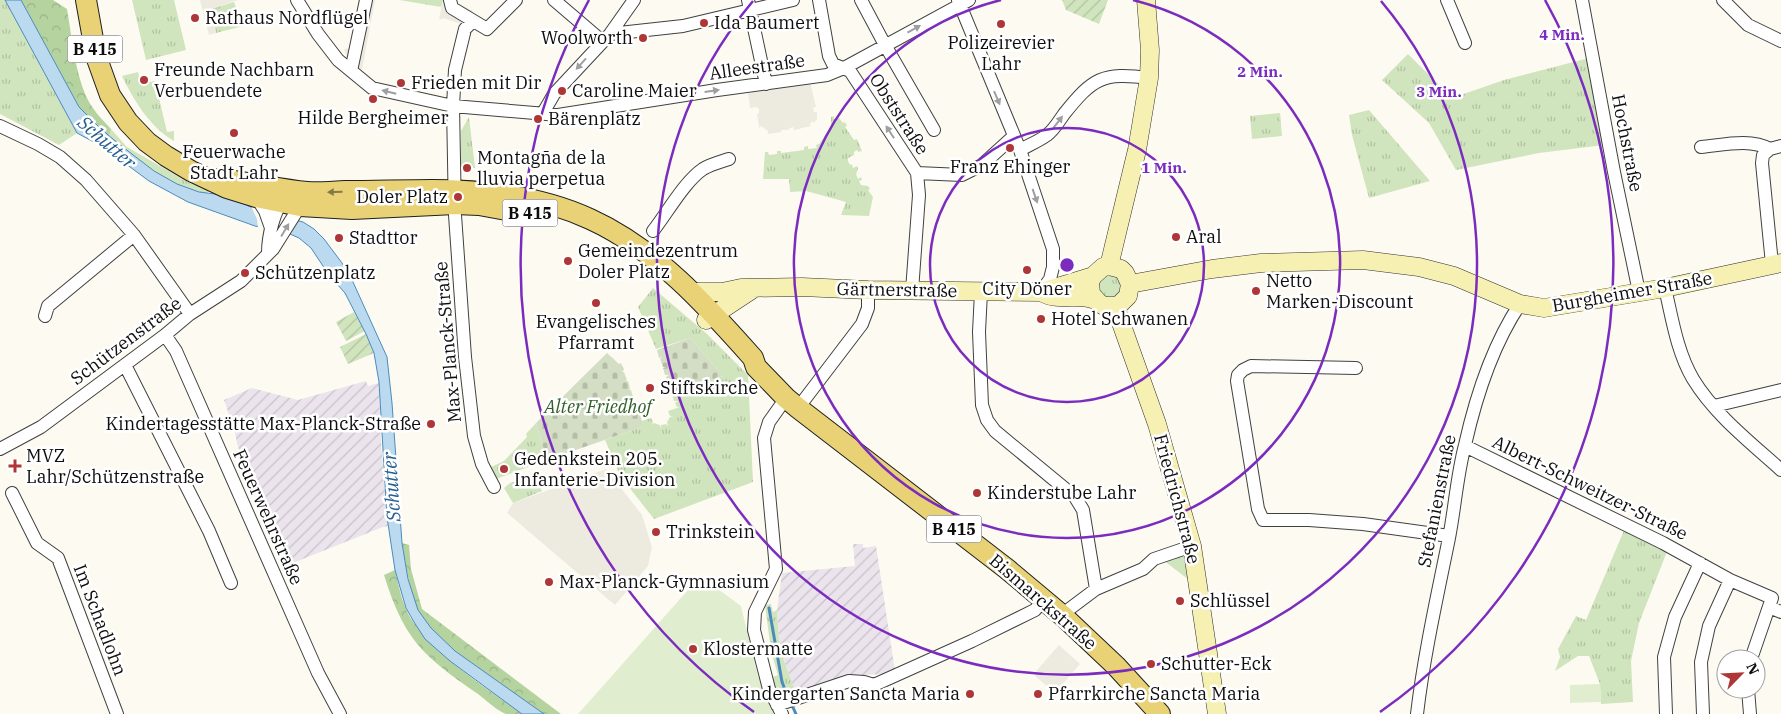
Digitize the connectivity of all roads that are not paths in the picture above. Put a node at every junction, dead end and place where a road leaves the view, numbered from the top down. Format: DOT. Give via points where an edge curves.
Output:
graph roads {
  1 [pos="86,0"];
  2 [pos="296,0"];
  3 [pos="366,0"];
  4 [pos="450,0"];
  5 [pos="516,0"];
  6 [pos="554,0"];
  7 [pos="634,0"];
  8 [pos="793,0"];
  9 [pos="819,0"];
  10 [pos="861,0"];
  11 [pos="1146,0"];
  12 [pos="1447,0"];
  13 [pos="1582,0"];
  14 [pos="1723,0"];
  15 [pos="962,1"];
  16 [pos="750,5"];
  17 [pos="473,21"];
  18 [pos="606,38"];
  19 [pos="1465,43"];
  20 [pos="885,45"];
  21 [pos="1781,45"];
  22 [pos="844,68"];
  23 [pos="351,71"];
  24 [pos="1149,78"];
  25 [pos="766,84"];
  26 [pos="453,106"];
  27 [pos="543,113"];
  28 [pos="0,126"];
  29 [pos="934,130"];
  30 [pos="1014,136"];
  31 [pos="1701,147"];
  32 [pos="1776,148"];
  33 [pos="1020,150"];
  34 [pos="729,159"];
  35 [pos="917,173"];
  36 [pos="210,179"];
  37 [pos="256,197"];
  38 [pos="454,198"];
  39 [pos="290,199"];
  40 [pos="271,228"];
  41 [pos="653,231"];
  42 [pos="134,235"];
  43 [pos="268,253"];
  44 [pos="1776,263"];
  45 [pos="1110,266"];
  46 [pos="1093,276"];
  47 [pos="1130,284"];
  48 [pos="753,288"];
  49 [pos="1665,288"];
  50 [pos="868,290"];
  51 [pos="912,291"];
  52 [pos="692,292"];
  53 [pos="722,292"];
  54 [pos="981,292"];
  55 [pos="1041,292"];
  56 [pos="1639,292"];
  57 [pos="1095,300"];
  58 [pos="1520,304"];
  59 [pos="1115,306"];
  60 [pos="190,314"];
  61 [pos="710,314"];
  62 [pos="45,316"];
  63 [pos="165,335"];
  64 [pos="125,365"];
  65 [pos="1356,368"];
  66 [pos="1781,390"];
  67 [pos="792,403"];
  68 [pos="1714,406"];
  69 [pos="1464,446"];
  70 [pos="0,448"];
  71 [pos="1781,470"];
  72 [pos="494,487"];
  73 [pos="12,493"];
  74 [pos="1449,536"];
  75 [pos="1192,546"];
  76 [pos="1700,563"];
  77 [pos="1730,580"];
  78 [pos="231,582"];
  79 [pos="1096,589"];
  80 [pos="1044,600"];
  81 [pos="1775,610"];
  82 [pos="1063,616"];
  83 [pos="1756,649"];
  84 [pos="1749,699"];
  85 [pos="781,707"];
  86 [pos="1215,709"];
  87 [pos="117,714"];
  88 [pos="340,714"];
  89 [pos="1160,714"];
  90 [pos="1208,714"];
  91 [pos="1417,714"];
  92 [pos="1666,714"];
  93 [pos="1703,714"];
  94 [pos="1750,714"];
  1 -- 36 [label="main road, B 415" via="96,56 110,95 128,122 166,156"];
  2 -- 23 [label="street" via="338,60"];
  3 -- 23 [label="street"];
  4 -- 17 [label="street" via="452,8"];
  5 -- 17 [label="street" via="487,29"];
  6 -- 18 [label="street"];
  7 -- 18 [label="street"];
  8 -- 16 [label="street"];
  9 -- 22 [label="street, Obststraße" via="829,56 833,64"];
  10 -- 20 [label="street"];
  11 -- 24 [label="street"];
  12 -- 19 [label="street"];
  13 -- 56 [label="street, Hochstraße"];
  14 -- 21 [label="street" via="1748,25"];
  20 -- 15 [label="street, Alleestraße, one-way"];
  15 -- 30 [label="street, one-way"];
  16 -- 18 [label="street" via="683,26"];
  16 -- 25 [label="street"];
  17 -- 26 [label="street" via="465,29 454,70"];
  18 -- 27 [label="street, one-way" via="554,94"];
  20 -- 22 [label="street, Alleestraße"];
  20 -- 29 [label="street"];
  22 -- 25 [label="street, Alleestraße" via="827,76"];
  35 -- 22 [label="street, Obststraße, one-way" via="850,71"];
  26 -- 23 [label="street, one-way" via="372,88"];
  33 -- 24 [label="street, one-way" via="1048,134 1080,94 1093,84 1114,76"];
  24 -- 45 [label="street" via="1137,150"];
  27 -- 25 [label="street, Alleestraße, one-way" via="558,115"];
  26 -- 27 [label="street"];
  26 -- 38 [label="street"];
  28 -- 42 [label="street" via="60,158 86,180"];
  30 -- 33 [label="street"];
  30 -- 35 [label="street" via="982,165 962,175"];
  31 -- 32 [label="street" via="1747,143"];
  32 -- 44 [label="street" via="1763,154 1762,163"];
  33 -- 55 [label="street, one-way" via="1053,249 1050,279"];
  34 -- 41 [label="street" via="702,170"];
  35 -- 51 [label="street, Obststraße" via="919,195"];
  36 -- 37 [label="main road, B 415"];
  36 -- 39 [label="main road, B 415" via="228,179"];
  37 -- 39 [label="main road, B 415"];
  37 -- 40 [label="street"];
  38 -- 39 [label="main road, B 415" via="307,192"];
  38 -- 52 [label="main road, B 415" via="479,192 536,200 589,218 635,245"];
  38 -- 61 [label="main road, B 415" via="534,214 588,232 620,250 688,305"];
  38 -- 72 [label="street, Max-Planck-Straße" via="474,436 482,464"];
  39 -- 40 [label="street"];
  43 -- 39 [label="street, Schützenstraße, one-way" via="273,249"];
  40 -- 43 [label="street"];
  42 -- 60 [label="street"];
  42 -- 62 [label="street" via="48,306"];
  43 -- 60 [label="street, Schützenstraße" via="241,281"];
  44 -- 49 [label="street, Burgheimer Straße"];
  45 -- 46 [label="street" via="1103,267"];
  45 -- 47 [label="street" via="1121,269"];
  46 -- 55 [label="street, Gärtnerstraße"];
  46 -- 57 [label="street" via="1090,288"];
  47 -- 58 [label="street, Burgheimer Straße" via="1261,263 1363,260 1419,267 1454,276"];
  47 -- 59 [label="street" via="1128,296"];
  48 -- 50 [label="street, Gärtnerstraße"];
  48 -- 53 [label="street, Gärtnerstraße"];
  48 -- 61 [label="street"];
  49 -- 56 [label="street, Burgheimer Straße"];
  49 -- 68 [label="street" via="1684,358 1693,379"];
  50 -- 51 [label="street, Gärtnerstraße"];
  50 -- 67 [label="street" via="868,308 862,324"];
  51 -- 54 [label="street, Gärtnerstraße"];
  52 -- 53 [label="street, Gärtnerstraße"];
  52 -- 61 [label="main road, B 415"];
  53 -- 61 [label="street"];
  54 -- 55 [label="street, Gärtnerstraße"];
  54 -- 79 [label="street" via="982,405 987,420 994,431 1075,497 1083,510"];
  55 -- 57 [label="street, Gärtnerstraße" via="1051,298 1087,296"];
  56 -- 58 [label="street, Burgheimer Straße" via="1544,308"];
  57 -- 59 [label="street" via="1104,306"];
  58 -- 69 [label="street, Stefanienstraße" via="1508,321 1482,382"];
  59 -- 75 [label="street, Friedrichstraße" via="1157,424"];
  60 -- 63 [label="street, Schützenstraße"];
  61 -- 67 [label="main road, Bismarckstraße / B 415"];
  63 -- 64 [label="street, Schützenstraße"];
  63 -- 88 [label="street, Feuerwehrstraße" via="176,351 318,673"];
  64 -- 70 [label="street, Schützenstraße" via="41,427"];
  64 -- 78 [label="street" via="209,531"];
  65 -- 74 [label="street" via="1251,366 1238,375 1258,509 1263,520 1363,524"];
  66 -- 68 [label="street"];
  67 -- 80 [label="main road, Bismarckstraße / B 415"];
  67 -- 85 [label="street" via="769,422 764,438 776,569 755,612 754,630 769,689"];
  68 -- 71 [label="street" via="1730,425"];
  69 -- 74 [label="street, Stefanienstraße"];
  69 -- 76 [label="street, Albert-Schweitzer-Straße"];
  73 -- 87 [label="street, Im Schadlohn" via="38,543 58,558"];
  74 -- 91 [label="street, Stefanienstraße" via="1423,663"];
  75 -- 79 [label="street" via="1154,559 1143,569"];
  75 -- 86 [label="street, Friedrichstraße"];
  76 -- 77 [label="street, Albert-Schweitzer-Straße"];
  76 -- 92 [label="street, Albert-Schweitzer-Straße" via="1675,617 1664,657"];
  77 -- 81 [label="street, Albert-Schweitzer-Straße" via="1772,598"];
  77 -- 93 [label="street" via="1709,626 1700,662"];
  79 -- 82 [label="street"];
  80 -- 82 [label="main road, Bismarckstraße / B 415"];
  80 -- 85 [label="street" via="1036,610 874,685 849,681 800,696"];
  81 -- 83 [label="street"];
  82 -- 89 [label="main road, Bismarckstraße / B 415" via="1121,671"];
  84 -- 94 [label="street"];
  86 -- 90 [label="street, Friedrichstraße"];
}
